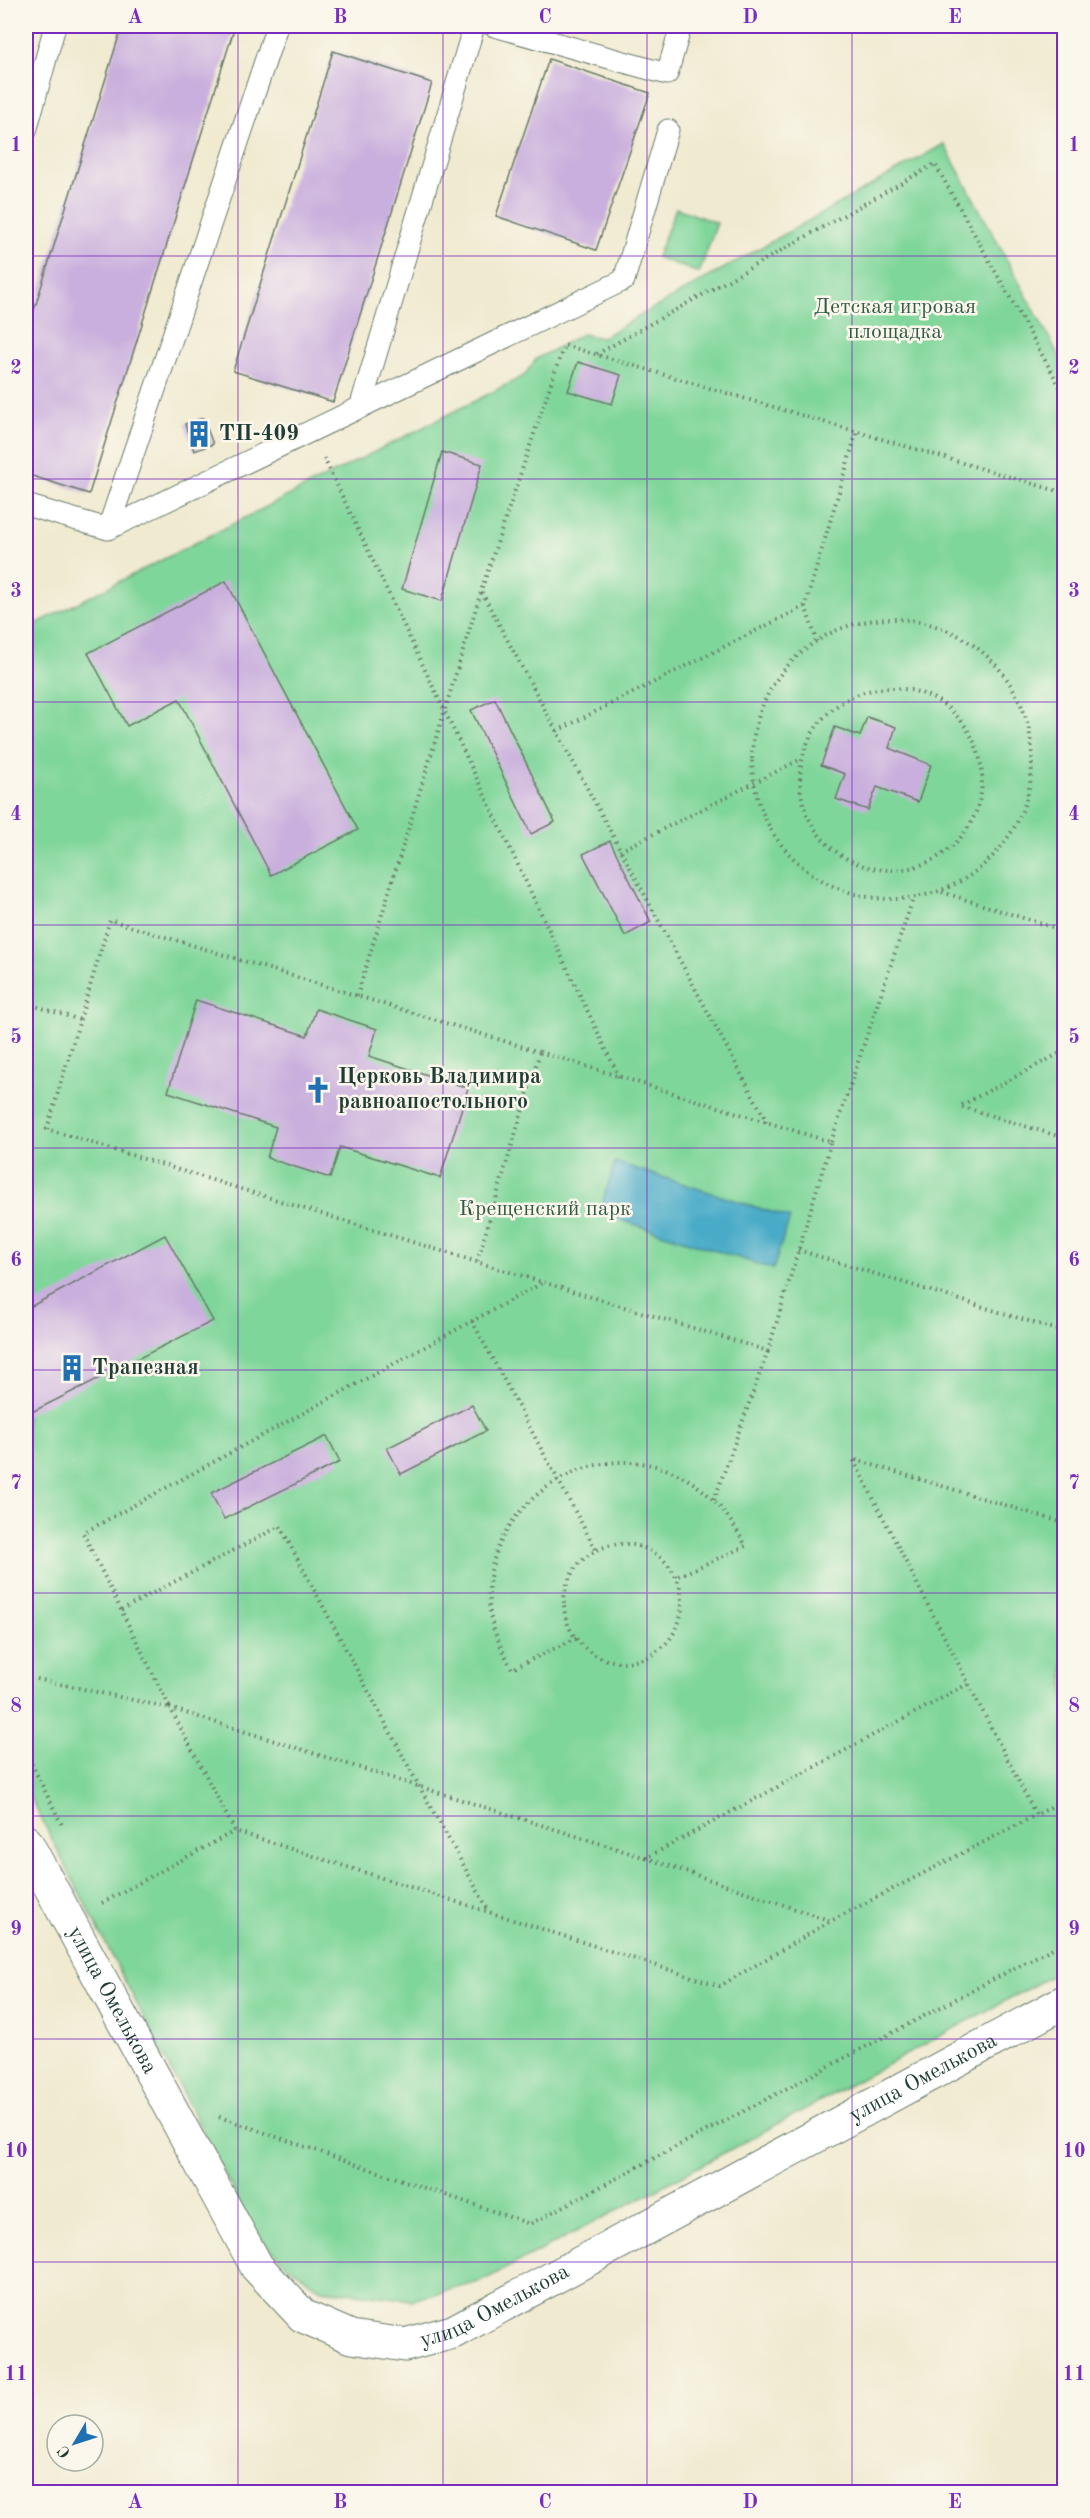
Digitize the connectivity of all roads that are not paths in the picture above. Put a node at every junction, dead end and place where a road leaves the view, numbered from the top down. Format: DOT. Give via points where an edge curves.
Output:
graph roads {
  1 [pos="55,26"];
  2 [pos="277,26"];
  3 [pos="474,26"];
  4 [pos="494,26"];
  5 [pos="681,26"];
  6 [pos="668,130"];
  7 [pos="26,131"];
  8 [pos="360,408"];
  9 [pos="26,505"];
  10 [pos="108,529"];
  11 [pos="26,1842"];
  12 [pos="1065,2002"];
  1 -- 7 [label="lane"];
  2 -- 10 [label="lane"];
  3 -- 8 [label="lane"];
  4 -- 5 [label="lane" via="667,74"];
  6 -- 8 [label="lane" via="624,280"];
  8 -- 10 [label="lane"];
  9 -- 10 [label="lane"];
  11 -- 12 [label="street, улица Омелькова" via="257,2267 303,2316 351,2337 405,2345 453,2332"];
}
